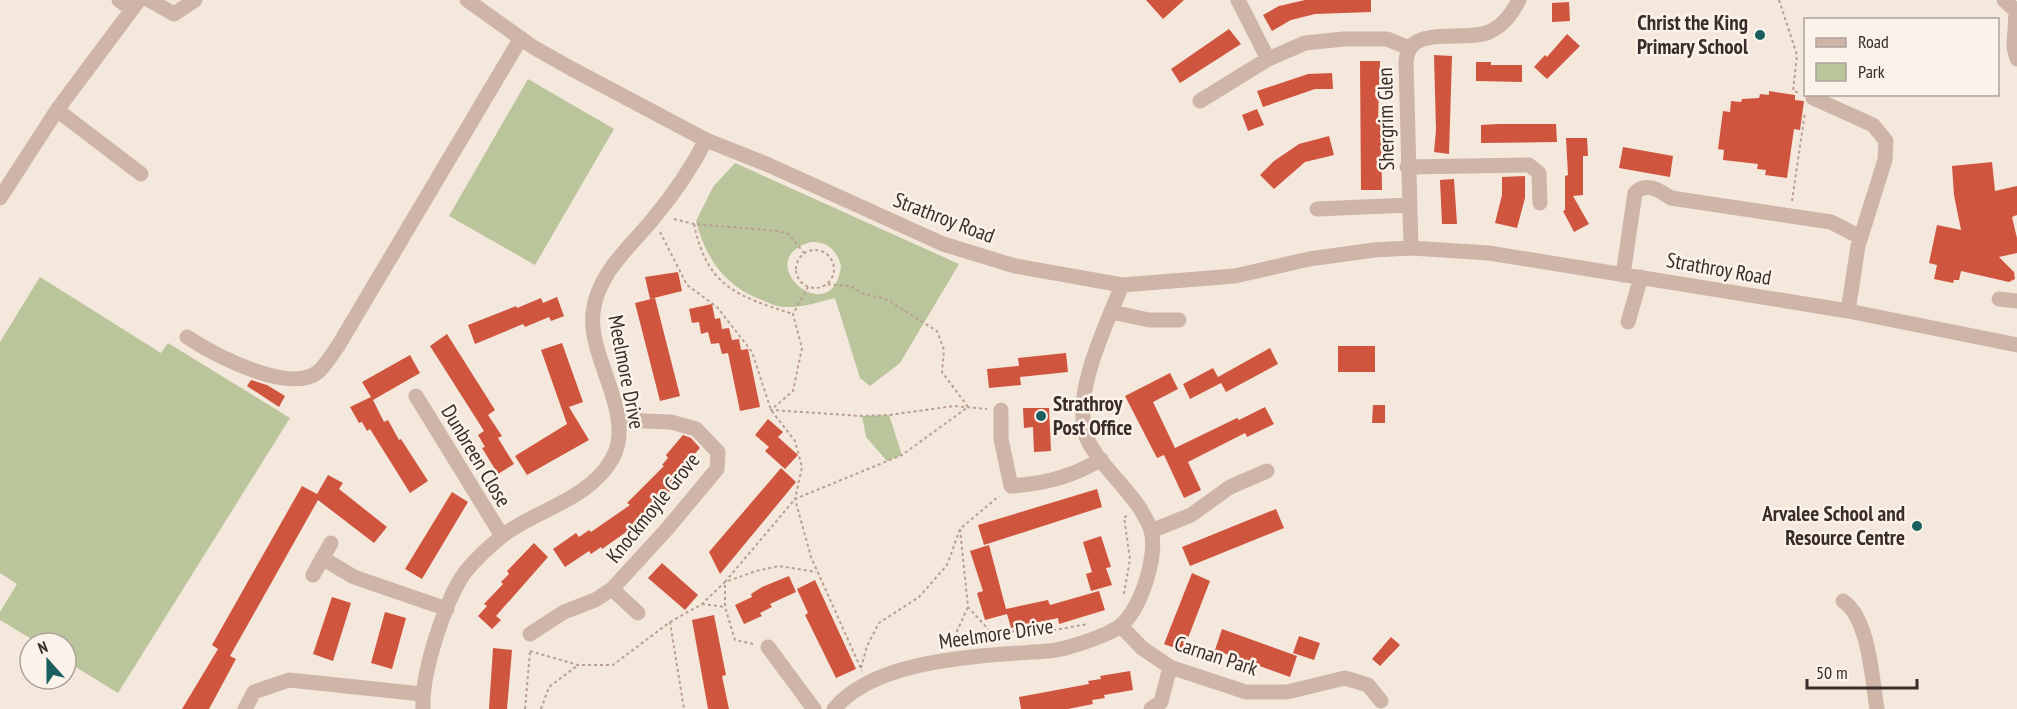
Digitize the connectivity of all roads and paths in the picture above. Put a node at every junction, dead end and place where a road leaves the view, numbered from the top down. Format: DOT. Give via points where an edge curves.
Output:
graph roads {
  1 [pos="149,0"];
  2 [pos="195,0"];
  3 [pos="467,0"];
  4 [pos="1238,0"];
  5 [pos="1520,0"];
  6 [pos="1779,0"];
  7 [pos="2004,0"];
  8 [pos="130,3"];
  9 [pos="527,42"];
  10 [pos="1409,48"];
  11 [pos="1268,59"];
  12 [pos="2017,59"];
  13 [pos="1808,99"];
  14 [pos="1200,101"];
  15 [pos="57,110"];
  16 [pos="706,140"];
  17 [pos="1407,167"];
  18 [pos="141,174"];
  19 [pos="0,198"];
  20 [pos="1540,203"];
  21 [pos="1409,205"];
  22 [pos="1317,209"];
  23 [pos="1790,216"];
  24 [pos="655,217"];
  25 [pos="694,224"];
  26 [pos="1860,237"];
  27 [pos="1411,248"];
  28 [pos="804,253"];
  29 [pos="1623,275"];
  30 [pos="1641,278"];
  31 [pos="826,284"];
  32 [pos="1122,285"];
  33 [pos="808,287"];
  34 [pos="1999,299"];
  35 [pos="2017,301"];
  36 [pos="1848,311"];
  37 [pos="1112,312"];
  38 [pos="793,314"];
  39 [pos="1179,320"];
  40 [pos="1628,322"];
  41 [pos="187,337"];
  42 [pos="2017,345"];
  43 [pos="416,396"];
  44 [pos="968,408"];
  45 [pos="771,410"];
  46 [pos="1001,410"];
  47 [pos="618,420"];
  48 [pos="1101,459"];
  49 [pos="1267,471"];
  50 [pos="1011,486"];
  51 [pos="795,499"];
  52 [pos="1140,509"];
  53 [pos="960,529"];
  54 [pos="1151,531"];
  55 [pos="502,536"];
  56 [pos="331,543"];
  57 [pos="322,558"];
  58 [pos="816,572"];
  59 [pos="313,575"];
  60 [pos="725,582"];
  61 [pos="612,589"];
  62 [pos="1843,601"];
  63 [pos="702,604"];
  64 [pos="1123,604"];
  65 [pos="725,607"];
  66 [pos="968,607"];
  67 [pos="447,609"];
  68 [pos="638,613"];
  69 [pos="670,622"];
  70 [pos="1091,623"];
  71 [pos="1121,626"];
  72 [pos="530,634"];
  73 [pos="768,647"];
  74 [pos="530,651"];
  75 [pos="956,659"];
  76 [pos="578,665"];
  77 [pos="1170,667"];
  78 [pos="863,675"];
  79 [pos="1381,700"];
  80 [pos="422,701"];
  81 [pos="245,709"];
  82 [pos="525,709"];
  83 [pos="541,709"];
  84 [pos="684,709"];
  85 [pos="814,709"];
  86 [pos="834,709"];
  87 [pos="1151,709"];
  88 [pos="1877,709"];
  1 -- 2 [label="street" via="174,14"];
  3 -- 9 [label="street, Strathroy Road"];
  4 -- 11 [label="street"];
  5 -- 10 [label="street, Shergrim Glen" via="1491,32 1419,39"];
  6 -- 13 [label="path" via="1797,55 1793,91"];
  7 -- 12 [label="street" via="2016,11"];
  8 -- 15 [label="street"];
  9 -- 16 [label="street, Strathroy Road"];
  9 -- 41 [label="street" via="338,346 317,372 298,380 261,372 220,358"];
  10 -- 11 [label="street" via="1387,39 1344,39 1305,43"];
  10 -- 17 [label="street, Shergrim Glen"];
  11 -- 14 [label="street"];
  13 -- 23 [label="path"];
  13 -- 26 [label="street" via="1873,125 1886,141 1885,160"];
  15 -- 18 [label="street"];
  15 -- 19 [label="street"];
  16 -- 24 [label="street, Meelmore Drive"];
  16 -- 32 [label="street, Strathroy Road" via="771,165 943,244 1015,266"];
  17 -- 20 [label="street" via="1528,165 1539,173"];
  17 -- 21 [label="street, Shergrim Glen"];
  21 -- 22 [label="street"];
  21 -- 27 [label="street, Shergrim Glen"];
  23 -- 26 [label="street" via="1831,222"];
  23 -- 29 [label="street" via="1671,198 1657,189 1639,189 1633,203"];
  24 -- 25 [label="path"];
  24 -- 45 [label="path" via="687,285 717,306 752,352"];
  24 -- 47 [label="street, Meelmore Drive" via="608,273 594,305 594,334"];
  25 -- 28 [label="path" via="779,231 789,234"];
  25 -- 38 [label="path" via="699,248 716,275 741,297"];
  26 -- 36 [label="street"];
  27 -- 29 [label="street, Strathroy Road" via="1489,253"];
  27 -- 32 [label="street, Strathroy Road" via="1309,259 1235,276"];
  28 -- 31 [label="path" via="820,250 830,257 834,268"];
  28 -- 33 [label="path" via="796,273"];
  29 -- 30 [label="street, Strathroy Road"];
  30 -- 36 [label="street, Strathroy Road"];
  30 -- 40 [label="street"];
  31 -- 33 [label="path"];
  31 -- 44 [label="path" via="850,286 886,299 937,331 944,350 942,372"];
  32 -- 37 [label="street"];
  33 -- 38 [label="path"];
  34 -- 35 [label="street"];
  36 -- 42 [label="street, Strathroy Road"];
  37 -- 39 [label="street" via="1149,320"];
  37 -- 48 [label="street" via="1082,402 1085,434"];
  38 -- 45 [label="path" via="802,348 793,391"];
  43 -- 55 [label="street, Dunbreen Close"];
  44 -- 45 [label="path" via="954,406 871,416"];
  44 -- 46 [label="path"];
  44 -- 51 [label="path" via="902,455"];
  45 -- 51 [label="path" via="800,454 802,467"];
  46 -- 50 [label="street" via="1001,439"];
  47 -- 55 [label="street, Meelmore Drive" via="619,439 603,473 579,492"];
  47 -- 61 [label="street, Knockmoyle Grove" via="671,422 696,429 718,452 717,469"];
  48 -- 50 [label="street" via="1088,468 1038,484"];
  48 -- 52 [label="street"];
  49 -- 54 [label="street" via="1230,487 1191,515"];
  50 -- 53 [label="path"];
  51 -- 58 [label="path"];
  51 -- 60 [label="path"];
  52 -- 54 [label="street"];
  52 -- 64 [label="path" via="1124,517 1130,559"];
  53 -- 66 [label="path"];
  53 -- 78 [label="path" via="947,565 919,597 879,623 867,646"];
  54 -- 71 [label="street" via="1147,580 1141,598"];
  55 -- 67 [label="street, Meelmore Drive" via="465,572"];
  56 -- 57 [label="street"];
  57 -- 59 [label="street"];
  57 -- 67 [label="street" via="354,578"];
  58 -- 60 [label="path" via="779,566"];
  58 -- 78 [label="path"];
  60 -- 63 [label="path"];
  60 -- 65 [label="path"];
  61 -- 68 [label="street, Knockmoyle Grove"];
  61 -- 72 [label="street, Knockmoyle Grove"];
  62 -- 88 [label="street" via="1852,607 1861,625"];
  63 -- 65 [label="path"];
  63 -- 69 [label="path"];
  65 -- 73 [label="path" via="735,640"];
  66 -- 70 [label="path" via="989,630 1038,633"];
  66 -- 75 [label="path" via="957,631"];
  67 -- 80 [label="street, Meelmore Drive"];
  69 -- 76 [label="path" via="614,665"];
  69 -- 84 [label="path"];
  71 -- 75 [label="street, Meelmore Drive" via="1052,651"];
  71 -- 77 [label="street, Carnan Park" via="1142,648"];
  72 -- 74 [label="path"];
  73 -- 85 [label="street"];
  74 -- 76 [label="path"];
  74 -- 82 [label="path"];
  75 -- 78 [label="street, Meelmore Drive"];
  76 -- 83 [label="path" via="549,687"];
  77 -- 79 [label="street, Carnan Park" via="1246,692 1287,692 1345,678 1368,685"];
  77 -- 87 [label="street" via="1161,702"];
  78 -- 86 [label="street, Meelmore Drive"];
  80 -- 81 [label="street" via="289,680 254,692"];
}
